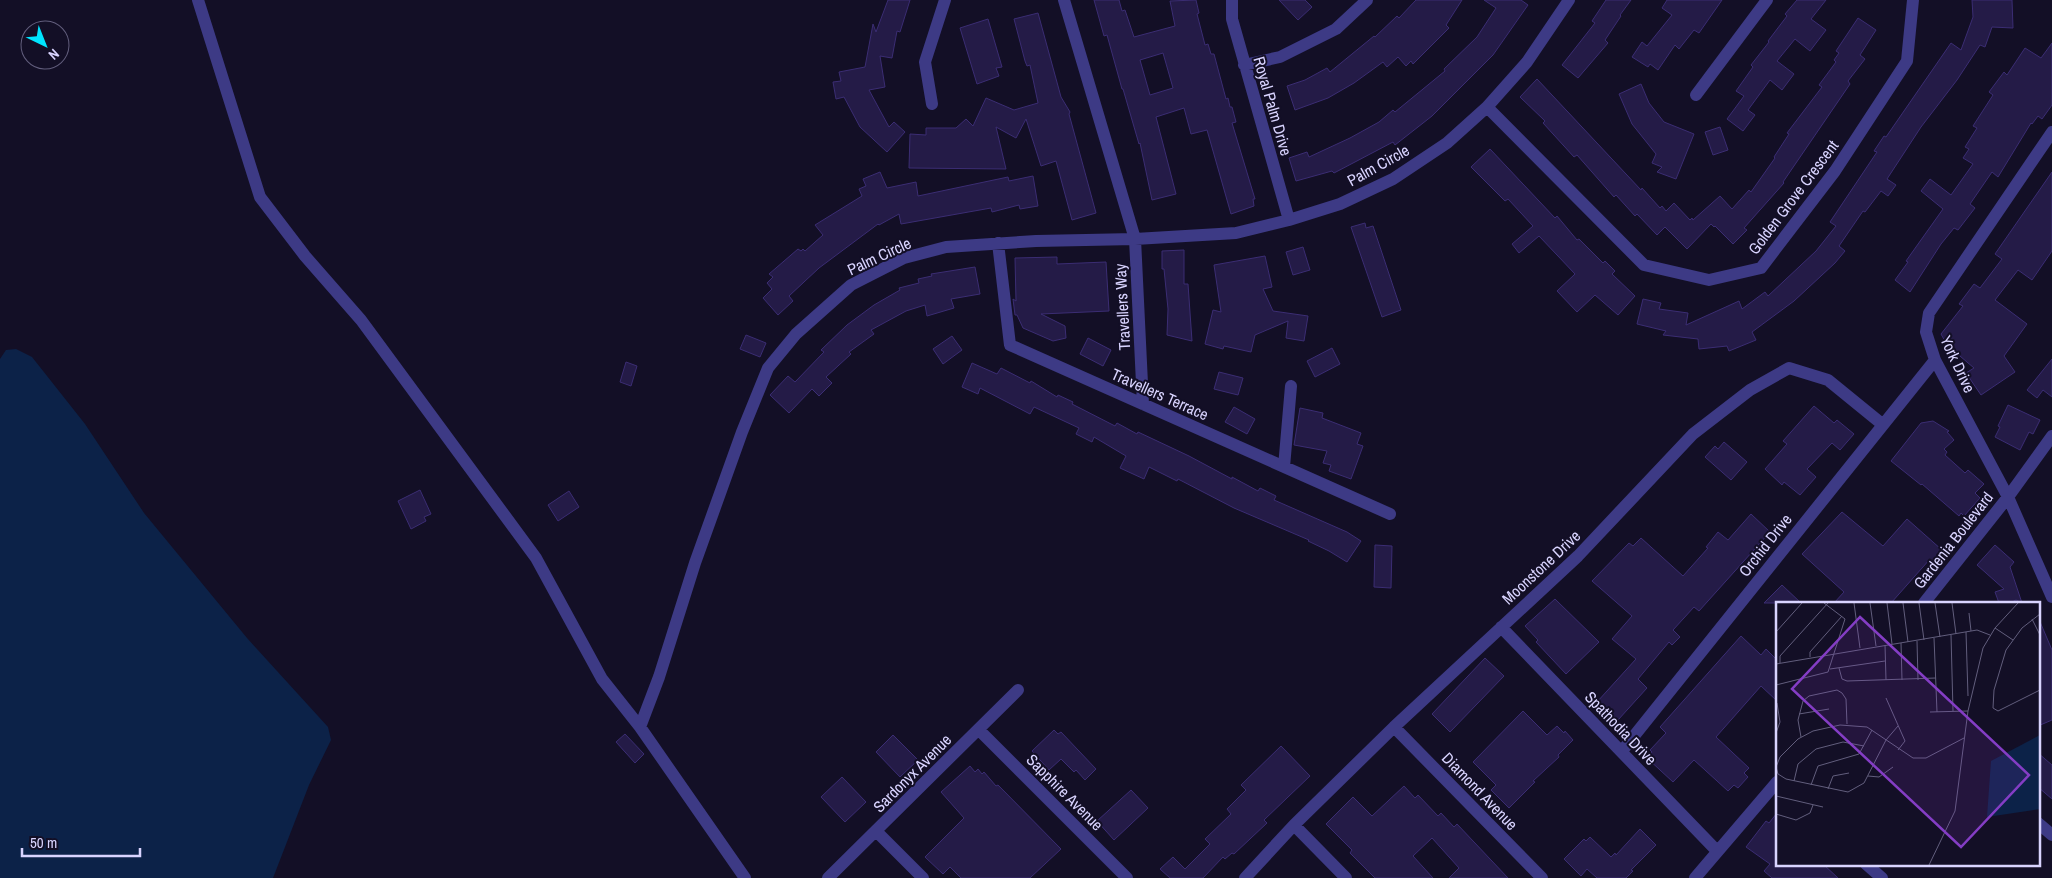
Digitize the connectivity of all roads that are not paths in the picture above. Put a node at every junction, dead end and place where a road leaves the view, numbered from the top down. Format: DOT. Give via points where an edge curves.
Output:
graph roads {
  1 [pos="198,0"];
  2 [pos="945,0"];
  3 [pos="1064,0"];
  4 [pos="1232,0"];
  5 [pos="1367,0"];
  6 [pos="1569,0"];
  7 [pos="1767,0"];
  8 [pos="1913,0"];
  9 [pos="1244,65"];
  10 [pos="1696,95"];
  11 [pos="932,104"];
  12 [pos="1487,107"];
  13 [pos="2052,132"];
  14 [pos="1288,220"];
  15 [pos="1135,239"];
  16 [pos="998,243"];
  17 [pos="1935,360"];
  18 [pos="1290,386"];
  19 [pos="1143,404"];
  20 [pos="1882,424"];
  21 [pos="2052,436"];
  22 [pos="1284,467"];
  23 [pos="2008,497"];
  24 [pos="1390,514"];
  25 [pos="2052,597"];
  26 [pos="1925,602"];
  27 [pos="1501,627"];
  28 [pos="1018,690"];
  29 [pos="640,727"];
  30 [pos="1394,727"];
  31 [pos="979,730"];
  32 [pos="1622,752"];
  33 [pos="1775,786"];
  34 [pos="2040,825"];
  35 [pos="1294,826"];
  36 [pos="876,831"];
  37 [pos="2052,835"];
  38 [pos="1717,851"];
  39 [pos="1868,866"];
  40 [pos="745,878"];
  41 [pos="828,878"];
  42 [pos="923,878"];
  43 [pos="1127,878"];
  44 [pos="1244,878"];
  45 [pos="1346,878"];
  46 [pos="1542,878"];
  47 [pos="1695,878"];
  48 [pos="1882,878"];
  1 -- 29 [label="street" via="260,197 305,256 361,320 536,558 602,679"];
  2 -- 11 [label="street" via="925,62"];
  3 -- 15 [label="street"];
  4 -- 9 [label="street, Royal Palm Drive" via="1232,19"];
  5 -- 9 [label="street" via="1336,29 1280,57"];
  6 -- 12 [label="street, Palm Circle" via="1527,62"];
  7 -- 10 [label="street"];
  8 -- 12 [label="street, Golden Grove Crescent" via="1907,61 1835,171 1761,268 1709,280 1644,265"];
  9 -- 14 [label="street, Royal Palm Drive"];
  12 -- 14 [label="street, Palm Circle" via="1446,143 1394,179 1340,204"];
  13 -- 17 [label="street, York Drive" via="1929,313 1926,332"];
  14 -- 15 [label="street, Palm Circle" via="1236,233"];
  15 -- 16 [label="street, Palm Circle"];
  15 -- 19 [label="street, Travellers Way"];
  16 -- 19 [label="street, Travellers Terrace" via="1010,345"];
  16 -- 29 [label="street, Palm Circle" via="946,248 904,258 851,285 796,334 768,368 695,563"];
  17 -- 20 [label="street, Orchid Drive"];
  17 -- 23 [label="street, York Drive"];
  18 -- 22 [label="street"];
  19 -- 22 [label="street, Travellers Terrace"];
  20 -- 27 [label="street, Moonstone Drive" via="1828,380 1789,368 1750,390 1693,434 1578,556"];
  20 -- 32 [label="street, Orchid Drive"];
  21 -- 23 [label="street, Gardenia Boulevard"];
  22 -- 24 [label="street, Travellers Terrace"];
  23 -- 25 [label="street, York Drive"];
  23 -- 26 [label="street, Gardenia Boulevard"];
  27 -- 30 [label="street, Moonstone Drive"];
  27 -- 32 [label="street, Spathodia Drive"];
  28 -- 31 [label="street, Sardonyx Avenue"];
  29 -- 40 [label="street"];
  30 -- 35 [label="street, Moonstone Drive"];
  30 -- 46 [label="street, Diamond Avenue"];
  31 -- 36 [label="street, Sardonyx Avenue"];
  31 -- 43 [label="street, Sapphire Avenue"];
  32 -- 38 [label="street, Spathodia Drive"];
  33 -- 38 [label="street"];
  34 -- 37 [label="street"];
  35 -- 44 [label="street, Moonstone Drive"];
  35 -- 45 [label="street"];
  36 -- 41 [label="street, Sardonyx Avenue"];
  36 -- 42 [label="street"];
  38 -- 47 [label="street"];
  39 -- 48 [label="street"];
}
